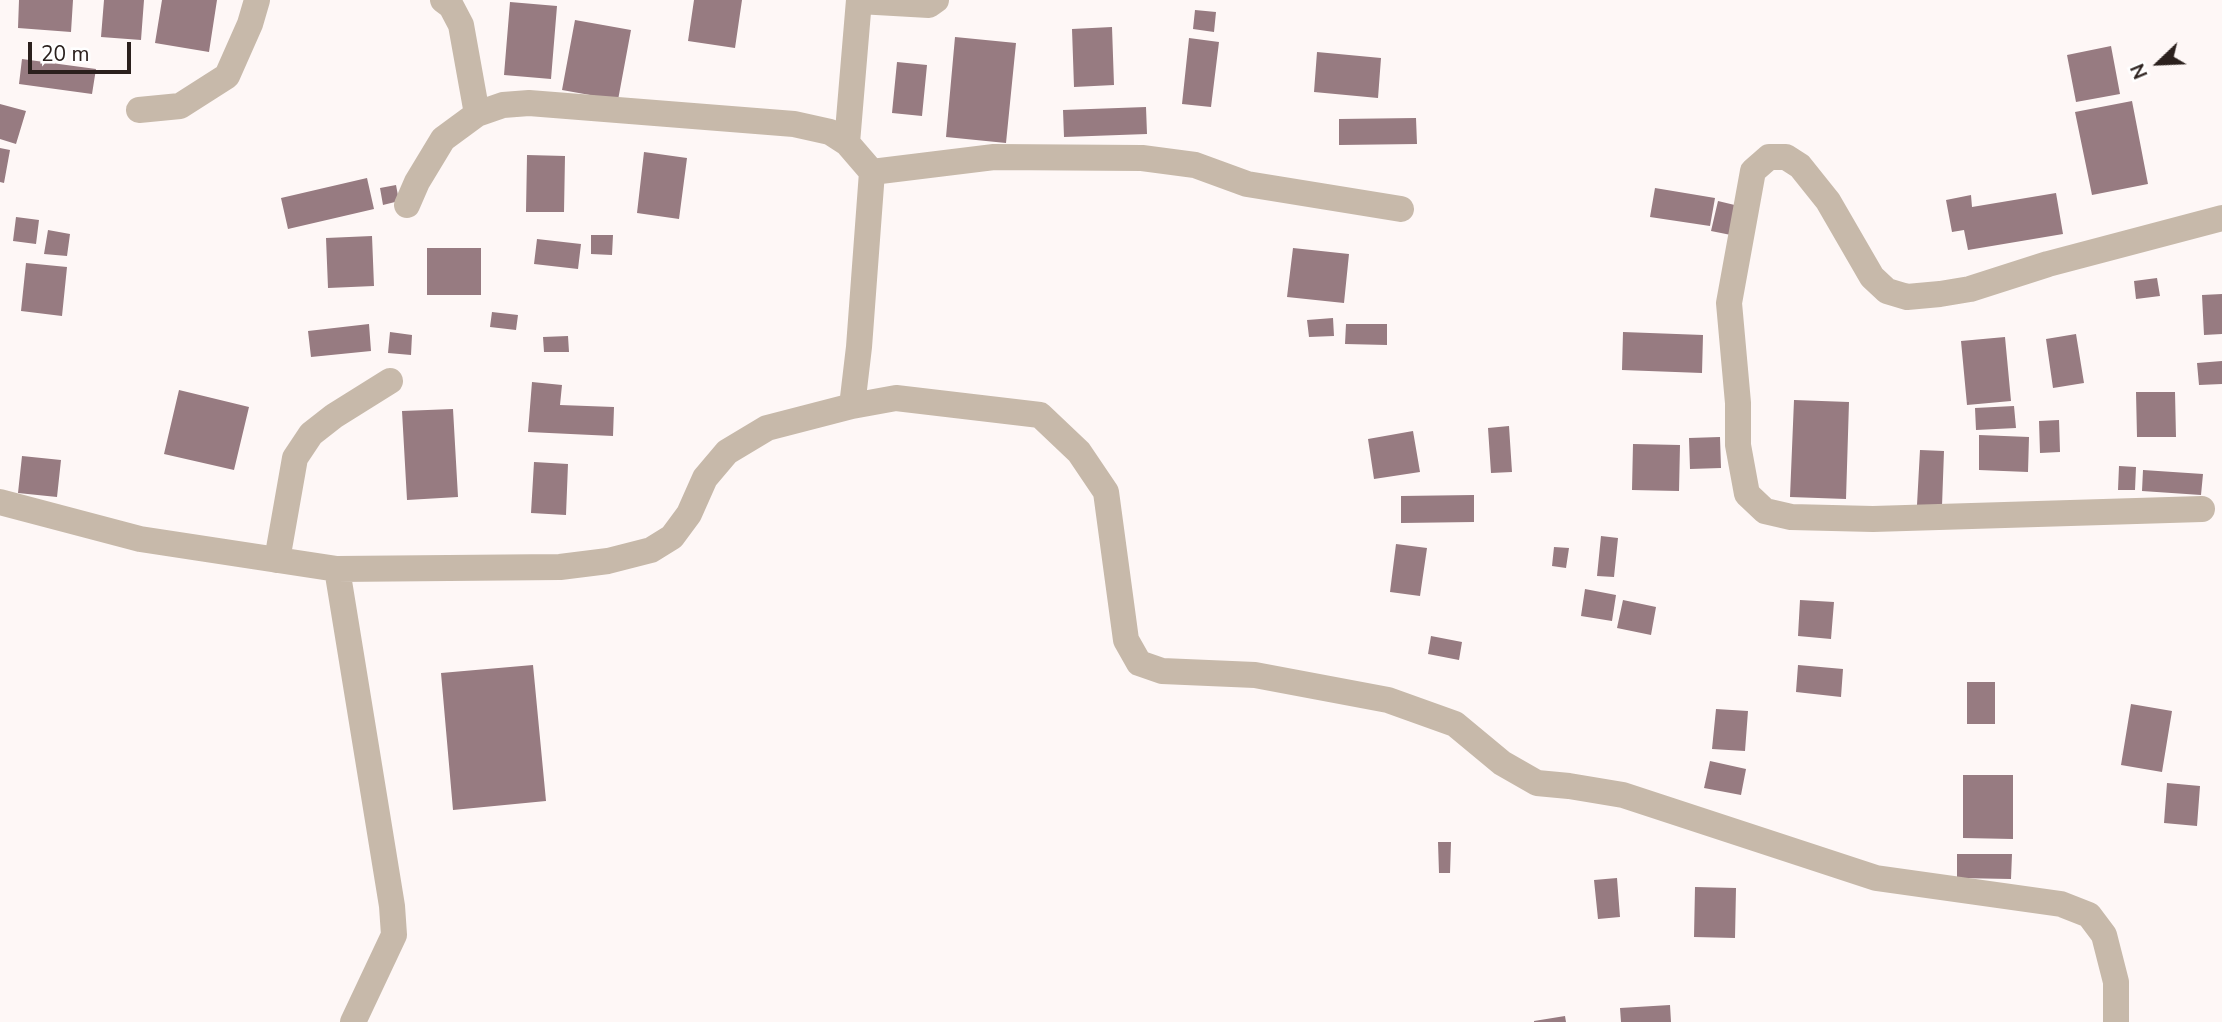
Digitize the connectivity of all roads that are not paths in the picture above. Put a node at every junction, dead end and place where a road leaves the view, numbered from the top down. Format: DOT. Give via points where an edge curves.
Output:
graph roads {
  1 [pos="257,0"];
  2 [pos="443,0"];
  3 [pos="936,0"];
  4 [pos="859,1"];
  5 [pos="138,110"];
  6 [pos="477,114"];
  7 [pos="847,143"];
  8 [pos="872,172"];
  9 [pos="407,205"];
  10 [pos="1401,209"];
  11 [pos="2222,218"];
  12 [pos="390,381"];
  13 [pos="852,405"];
  14 [pos="0,502"];
  15 [pos="2202,509"];
  16 [pos="277,560"];
  17 [pos="337,569"];
  18 [pos="353,1022"];
  19 [pos="2116,1022"];
  1 -- 5 [label="street" via="227,76 180,106"];
  2 -- 6 [label="street" via="461,25"];
  3 -- 4 [label="street" via="929,5"];
  4 -- 7 [label="street"];
  6 -- 7 [label="street" via="529,103 794,124 830,132"];
  6 -- 9 [label="street" via="443,139"];
  7 -- 8 [label="street"];
  8 -- 10 [label="street" via="993,157 1142,158 1195,165 1247,184"];
  8 -- 13 [label="street"];
  11 -- 15 [label="street" via="1970,289 1907,297 1887,291 1872,277 1828,201 1800,166 1786,157 1769,157 1753,171 1729,303 1742,469 1747,494 1765,511 1791,517 1872,519"];
  12 -- 16 [label="street" via="311,434 295,458"];
  13 -- 17 [label="street" via="767,428 727,452 705,478 689,514 672,537 651,550 560,567"];
  13 -- 19 [label="street" via="896,398 1040,415 1079,452 1106,492 1126,640 1139,663 1162,671 1255,676 1388,700 1455,724 1502,763 1536,783 1623,795 1876,878 2061,904 2089,915 2104,935 2116,982"];
  14 -- 16 [label="street" via="140,539"];
  16 -- 17 [label="street"];
  17 -- 18 [label="street" via="394,936"];
}
